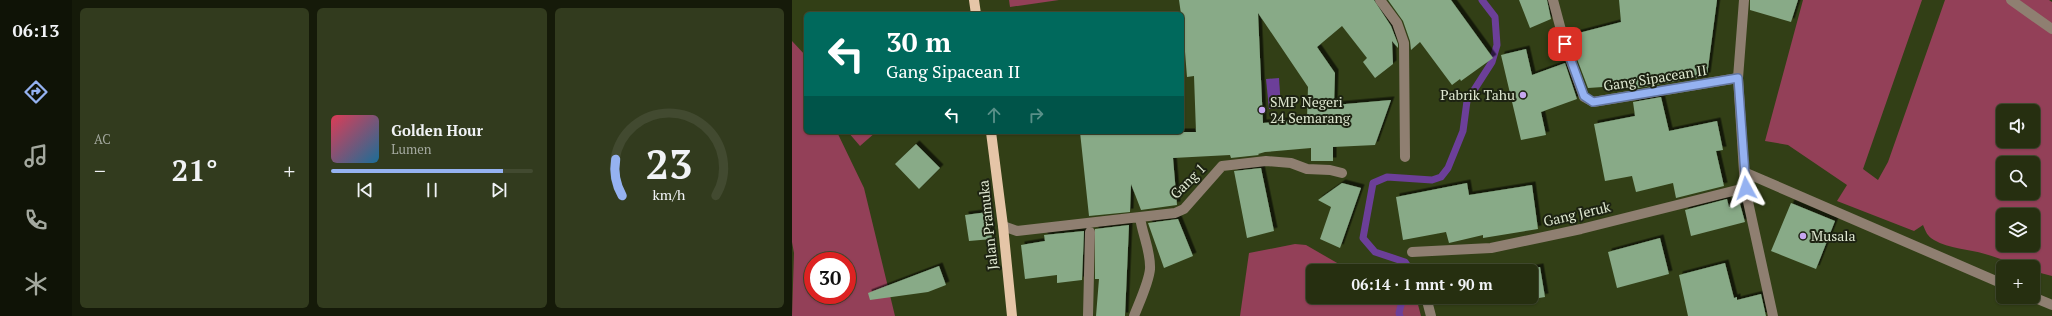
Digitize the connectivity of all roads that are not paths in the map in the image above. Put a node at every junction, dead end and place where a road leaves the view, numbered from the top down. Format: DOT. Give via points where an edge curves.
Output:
graph roads {
  1 [pos="974,0"];
  2 [pos="1380,0"];
  3 [pos="1553,0"];
  4 [pos="1744,0"];
  5 [pos="2011,0"];
  6 [pos="976,12"];
  7 [pos="2052,29"];
  8 [pos="1738,78"];
  9 [pos="991,134"];
  10 [pos="1405,157"];
  11 [pos="1744,172"];
  12 [pos="1342,173"];
  13 [pos="1746,188"];
  14 [pos="1140,217"];
  15 [pos="1003,226"];
  16 [pos="1090,232"];
  17 [pos="1412,252"];
  18 [pos="1996,281"];
  19 [pos="2040,300"];
  20 [pos="1428,304"];
  21 [pos="2052,305"];
  22 [pos="1012,316"];
  23 [pos="1088,316"];
  24 [pos="1134,316"];
  25 [pos="1431,316"];
  26 [pos="1773,316"];
  1 -- 6 [label="main road"];
  2 -- 10 [label="street" via="1397,23 1404,43"];
  3 -- 8 [label="street, Gang Sipacean II" via="1581,89 1590,101"];
  4 -- 8 [label="street"];
  5 -- 7 [label="street"];
  8 -- 11 [label="street"];
  9 -- 15 [label="main road, Jalan Pramuka"];
  11 -- 13 [label="street"];
  11 -- 18 [label="street"];
  12 -- 14 [label="street, Gang 1" via="1266,161 1222,166 1184,209"];
  13 -- 17 [label="street, Gang Jeruk" via="1581,229 1491,248"];
  13 -- 26 [label="street"];
  14 -- 15 [label="street, Gang 1" via="1017,231"];
  14 -- 24 [label="street" via="1150,270"];
  15 -- 22 [label="main road, Jalan Pramuka"];
  16 -- 23 [label="street"];
  19 -- 21 [label="street"];
  20 -- 25 [label="street"];
}
